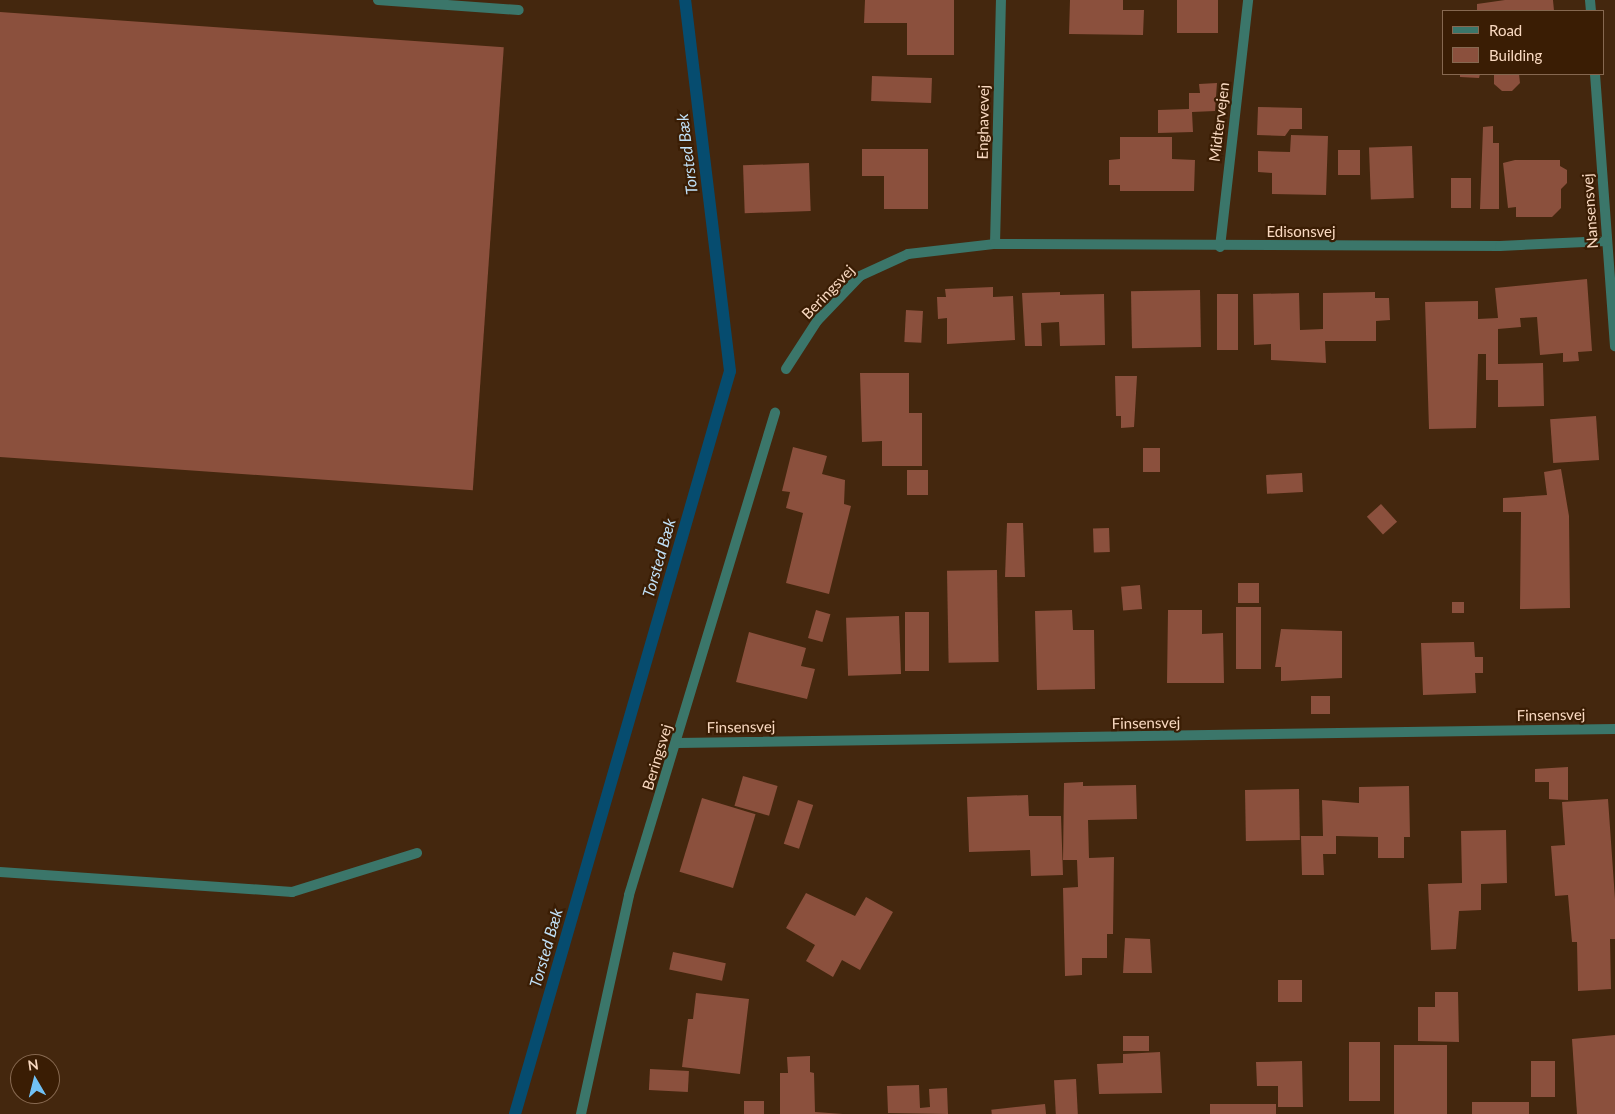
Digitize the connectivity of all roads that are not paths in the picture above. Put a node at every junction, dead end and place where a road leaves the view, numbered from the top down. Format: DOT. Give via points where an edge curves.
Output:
graph roads {
  1 [pos="378,0"];
  2 [pos="1001,0"];
  3 [pos="1248,0"];
  4 [pos="519,10"];
  5 [pos="1595,75"];
  6 [pos="1608,240"];
  7 [pos="995,244"];
  8 [pos="1220,247"];
  9 [pos="1615,346"];
  10 [pos="786,369"];
  11 [pos="775,413"];
  12 [pos="1615,729"];
  13 [pos="677,743"];
  14 [pos="417,853"];
  15 [pos="0,872"];
  16 [pos="580,1114"];
  1 -- 4 [label="street"];
  2 -- 7 [label="street, Enghavevej"];
  3 -- 8 [label="street, Midtervejen"];
  5 -- 6 [label="street, Nansensvej"];
  6 -- 8 [label="street, Edisonsvej" via="1500,246"];
  6 -- 9 [label="street, Nansensvej"];
  7 -- 8 [label="street, Edisonsvej"];
  7 -- 10 [label="street, Beringsvej" via="908,254 860,276 818,321"];
  11 -- 13 [label="street, Beringsvej"];
  12 -- 13 [label="street, Finsensvej"];
  13 -- 16 [label="street, Beringsvej" via="629,895"];
  14 -- 15 [label="street" via="292,892"];
}
